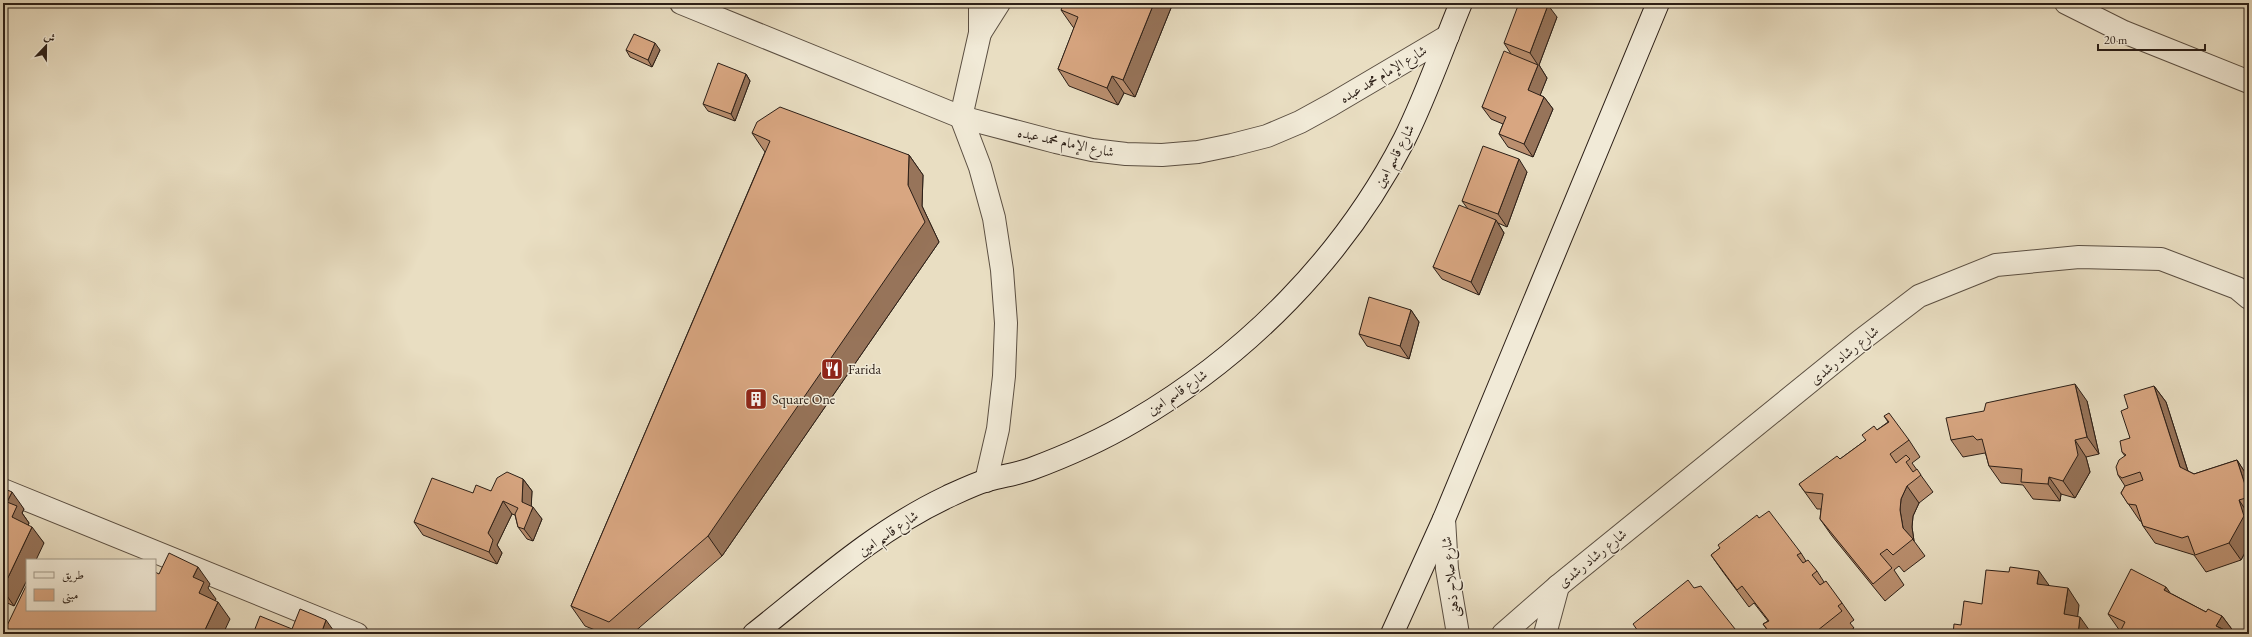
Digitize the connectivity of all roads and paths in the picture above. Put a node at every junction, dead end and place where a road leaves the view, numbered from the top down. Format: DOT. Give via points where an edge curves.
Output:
graph roads {
  1 [pos="681,3"];
  2 [pos="980,3"];
  3 [pos="999,3"];
  4 [pos="1461,3"];
  5 [pos="1658,3"];
  6 [pos="2066,3"];
  7 [pos="980,33"];
  8 [pos="1448,36"];
  9 [pos="2249,82"];
  10 [pos="961,117"];
  11 [pos="2249,298"];
  12 [pos="986,481"];
  13 [pos="3,490"];
  14 [pos="1444,520"];
  15 [pos="1558,586"];
  16 [pos="357,634"];
  17 [pos="754,634"];
  18 [pos="1392,634"];
  19 [pos="1458,634"];
  20 [pos="1503,634"];
  21 [pos="1545,634"];
  1 -- 10 [label="street, شارع الإمام محمد عبده"];
  2 -- 7 [label="street"];
  3 -- 7 [label="street"];
  4 -- 8 [label="street, شارع قاسم امين"];
  5 -- 14 [label="street"];
  6 -- 9 [label="street" via="2124,32"];
  7 -- 10 [label="street"];
  8 -- 10 [label="street, شارع الإمام محمد عبده" via="1300,122 1266,136 1198,152 1162,155 1092,150"];
  8 -- 12 [label="street, شارع قاسم امين" via="1428,89 1404,140 1376,189 1340,241 1269,321 1181,392 1132,422 1030,469"];
  10 -- 12 [label="street" via="980,167 994,218 1002,270 1005,316 1004,376 998,429"];
  11 -- 15 [label="street, شارع رشاد رشدى" via="2237,288 2161,259 2079,257 1996,265 1919,296"];
  12 -- 17 [label="street, شارع قاسم امين" via="912,514 883,533"];
  13 -- 16 [label="street"];
  14 -- 18 [label="street"];
  14 -- 19 [label="street, شارع صلاح ذهنى" via="1447,569"];
  15 -- 20 [label="street, شارع رشاد رشدى"];
  15 -- 21 [label="street"];
}
